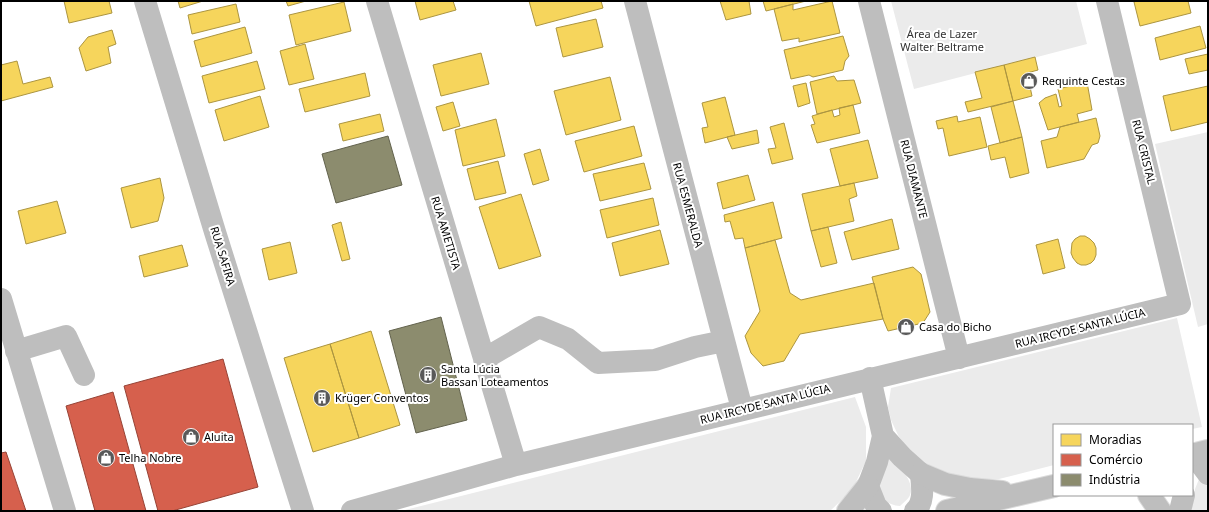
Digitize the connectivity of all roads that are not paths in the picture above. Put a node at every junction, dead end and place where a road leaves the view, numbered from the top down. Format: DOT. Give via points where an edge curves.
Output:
graph roads {
  1 [pos="145,1"];
  2 [pos="377,1"];
  3 [pos="635,1"];
  4 [pos="869,1"];
  5 [pos="1107,1"];
  6 [pos="1,299"];
  7 [pos="1180,304"];
  8 [pos="724,341"];
  9 [pos="16,351"];
  10 [pos="959,358"];
  11 [pos="484,359"];
  12 [pos="84,375"];
  13 [pos="870,378"];
  14 [pos="742,409"];
  15 [pos="883,436"];
  16 [pos="1196,455"];
  17 [pos="516,465"];
  18 [pos="921,474"];
  19 [pos="1208,474"];
  20 [pos="868,486"];
  21 [pos="1053,486"];
  22 [pos="1021,493"];
  23 [pos="1150,496"];
  24 [pos="1184,496"];
  25 [pos="65,511"];
  26 [pos="303,511"];
  27 [pos="352,511"];
  28 [pos="848,511"];
  29 [pos="882,511"];
  30 [pos="916,511"];
  31 [pos="947,511"];
  32 [pos="1160,511"];
  33 [pos="1180,511"];
  1 -- 26 [label="main road, RUA SAFIRA"];
  2 -- 11 [label="main road, RUA AMETISTA"];
  3 -- 8 [label="main road, RUA ESMERALDA"];
  4 -- 10 [label="main road, RUA DIAMANTE"];
  5 -- 7 [label="main road, RUA CRISTAL"];
  6 -- 9 [label="main road"];
  7 -- 10 [label="main road, RUA IRCYDE SANTA LÚCIA"];
  8 -- 11 [label="main road" via="655,360 598,363 568,339 539,327"];
  8 -- 14 [label="main road, RUA ESMERALDA"];
  9 -- 12 [label="main road" via="66,336"];
  9 -- 25 [label="main road"];
  10 -- 13 [label="main road, RUA IRCYDE SANTA LÚCIA"];
  11 -- 17 [label="main road, RUA AMETISTA"];
  13 -- 14 [label="main road, RUA IRCYDE SANTA LÚCIA"];
  13 -- 15 [label="main road"];
  14 -- 17 [label="main road, RUA IRCYDE SANTA LÚCIA"];
  15 -- 18 [label="main road" via="902,458"];
  15 -- 20 [label="main road"];
  16 -- 19 [label="main road"];
  17 -- 27 [label="main road, RUA IRCYDE SANTA LÚCIA"];
  18 -- 22 [label="main road" via="945,484 970,489"];
  18 -- 30 [label="main road" via="923,494"];
  20 -- 28 [label="main road"];
  20 -- 29 [label="main road" via="876,506"];
  21 -- 22 [label="main road"];
  22 -- 31 [label="main road"];
  23 -- 32 [label="main road"];
  24 -- 33 [label="main road"];
}
